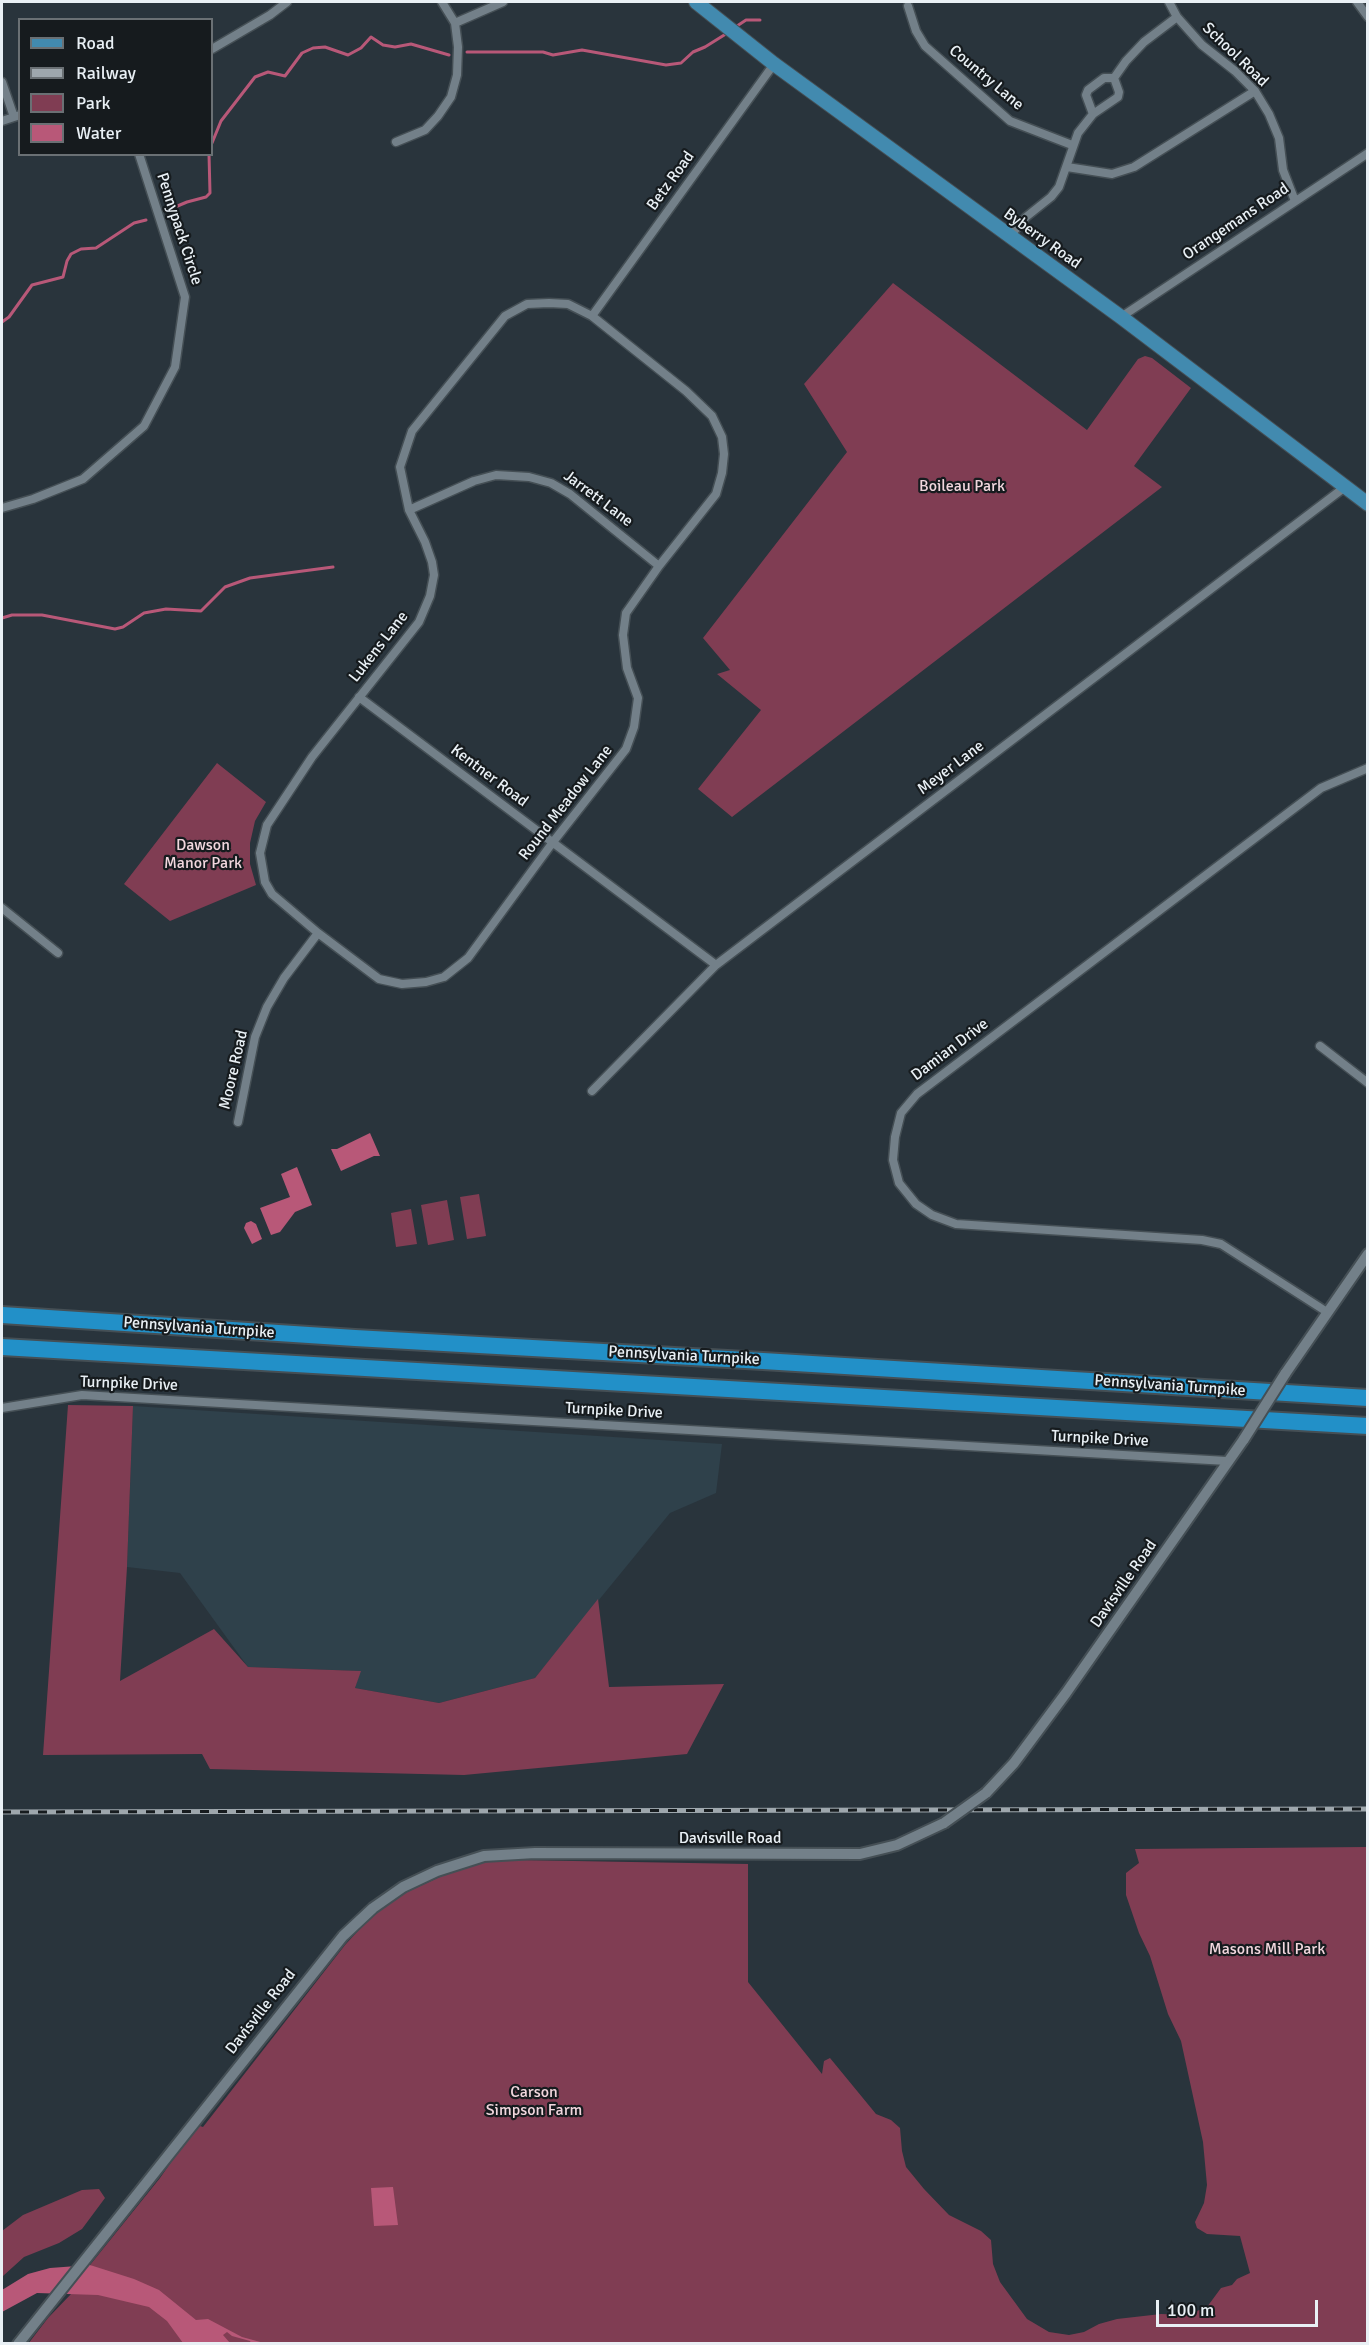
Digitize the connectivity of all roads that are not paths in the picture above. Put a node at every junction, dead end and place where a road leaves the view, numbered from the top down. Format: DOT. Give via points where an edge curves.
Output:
graph roads {
  1 [pos="287,2"];
  2 [pos="442,2"];
  3 [pos="503,2"];
  4 [pos="696,2"];
  5 [pos="1169,2"];
  6 [pos="1357,2"];
  7 [pos="908,6"];
  8 [pos="1177,17"];
  9 [pos="1368,17"];
  10 [pos="455,23"];
  11 [pos="213,48"];
  12 [pos="774,64"];
  13 [pos="1114,78"];
  14 [pos="2,82"];
  15 [pos="1255,91"];
  16 [pos="1093,114"];
  17 [pos="17,116"];
  18 [pos="2,122"];
  19 [pos="396,142"];
  20 [pos="1072,145"];
  21 [pos="1368,153"];
  22 [pos="140,156"];
  23 [pos="1067,167"];
  24 [pos="1295,201"];
  25 [pos="1010,236"];
  26 [pos="592,316"];
  27 [pos="1121,317"];
  28 [pos="1346,487"];
  29 [pos="1368,504"];
  30 [pos="2,508"];
  31 [pos="409,510"];
  32 [pos="659,566"];
  33 [pos="359,697"];
  34 [pos="1368,768"];
  35 [pos="553,842"];
  36 [pos="2,908"];
  37 [pos="318,933"];
  38 [pos="58,953"];
  39 [pos="716,965"];
  40 [pos="1320,1046"];
  41 [pos="1368,1083"];
  42 [pos="592,1091"];
  43 [pos="238,1122"];
  44 [pos="1368,1254"];
  45 [pos="1327,1312"];
  46 [pos="2,1315"];
  47 [pos="2,1347"];
  48 [pos="1368,1398"];
  49 [pos="2,1408"];
  50 [pos="1368,1426"];
  51 [pos="1227,1461"];
  52 [pos="18,2343"];
  1 -- 11 [label="street"];
  2 -- 10 [label="street"];
  3 -- 10 [label="street"];
  4 -- 12 [label="main road, Byberry Road"];
  5 -- 8 [label="street, School Road"];
  6 -- 9 [label="street"];
  7 -- 20 [label="street, Country Lane" via="925,46 1011,121"];
  8 -- 13 [label="street" via="1144,42"];
  8 -- 15 [label="street, School Road" via="1202,45"];
  10 -- 19 [label="street" via="458,61 451,97 425,130"];
  12 -- 25 [label="main road, Byberry Road"];
  12 -- 26 [label="street, Betz Road"];
  13 -- 16 [label="street" via="1118,97"];
  13 -- 16 [label="street" via="1104,78 1088,90"];
  14 -- 17 [label="street"];
  15 -- 23 [label="street" via="1134,167 1112,174"];
  15 -- 24 [label="street, School Road" via="1279,138 1283,170"];
  16 -- 20 [label="street"];
  17 -- 18 [label="street"];
  20 -- 23 [label="street"];
  21 -- 24 [label="street, Orangemans Road"];
  22 -- 30 [label="street, Pennypack Circle" via="184,297 175,368 144,426 82,479"];
  23 -- 25 [label="street" via="1052,197 1026,217"];
  24 -- 27 [label="street, Orangemans Road"];
  25 -- 27 [label="main road, Byberry Road"];
  26 -- 31 [label="street, Lukens Lane" via="568,304 549,303 527,304 505,316 412,431 400,467"];
  26 -- 32 [label="street, Round Meadow Lane" via="686,391 712,416 722,437 722,473 716,494"];
  27 -- 28 [label="main road, Byberry Road"];
  28 -- 29 [label="main road, Byberry Road"];
  28 -- 39 [label="street, Meyer Lane"];
  31 -- 32 [label="street, Jarrett Lane" via="496,475 530,477 570,494"];
  31 -- 33 [label="street, Lukens Lane" via="432,561 430,596 419,622"];
  32 -- 35 [label="street, Round Meadow Lane" via="626,613 623,635 627,668 638,698 626,749"];
  33 -- 35 [label="street, Kentner Road"];
  33 -- 37 [label="street, Lukens Lane" via="312,757 267,825 260,853 265,882 272,894"];
  34 -- 45 [label="street, Damian Drive" via="1321,788 917,1094 902,1113 893,1160 899,1183 916,1204 956,1224 1221,1244"];
  35 -- 37 [label="street, Round Meadow Lane" via="468,958 444,977 402,984 379,979"];
  35 -- 39 [label="street, Kentner Road"];
  36 -- 38 [label="street"];
  37 -- 43 [label="street, Moore Road" via="267,1008 255,1037"];
  39 -- 42 [label="street, Meyer Lane"];
  40 -- 41 [label="street"];
  44 -- 45 [label="street, Davisville Road"];
  45 -- 51 [label="street, Davisville Road, bridge"];
  46 -- 48 [label="highway, Pennsylvania Turnpike"];
  47 -- 50 [label="highway, Pennsylvania Turnpike"];
  49 -- 51 [label="street, Turnpike Drive" via="82,1395"];
  51 -- 52 [label="street, Davisville Road, bridge" via="1014,1762 986,1793 944,1823 897,1845 860,1854 484,1856 437,1870 373,1908 342,1936"];
}
